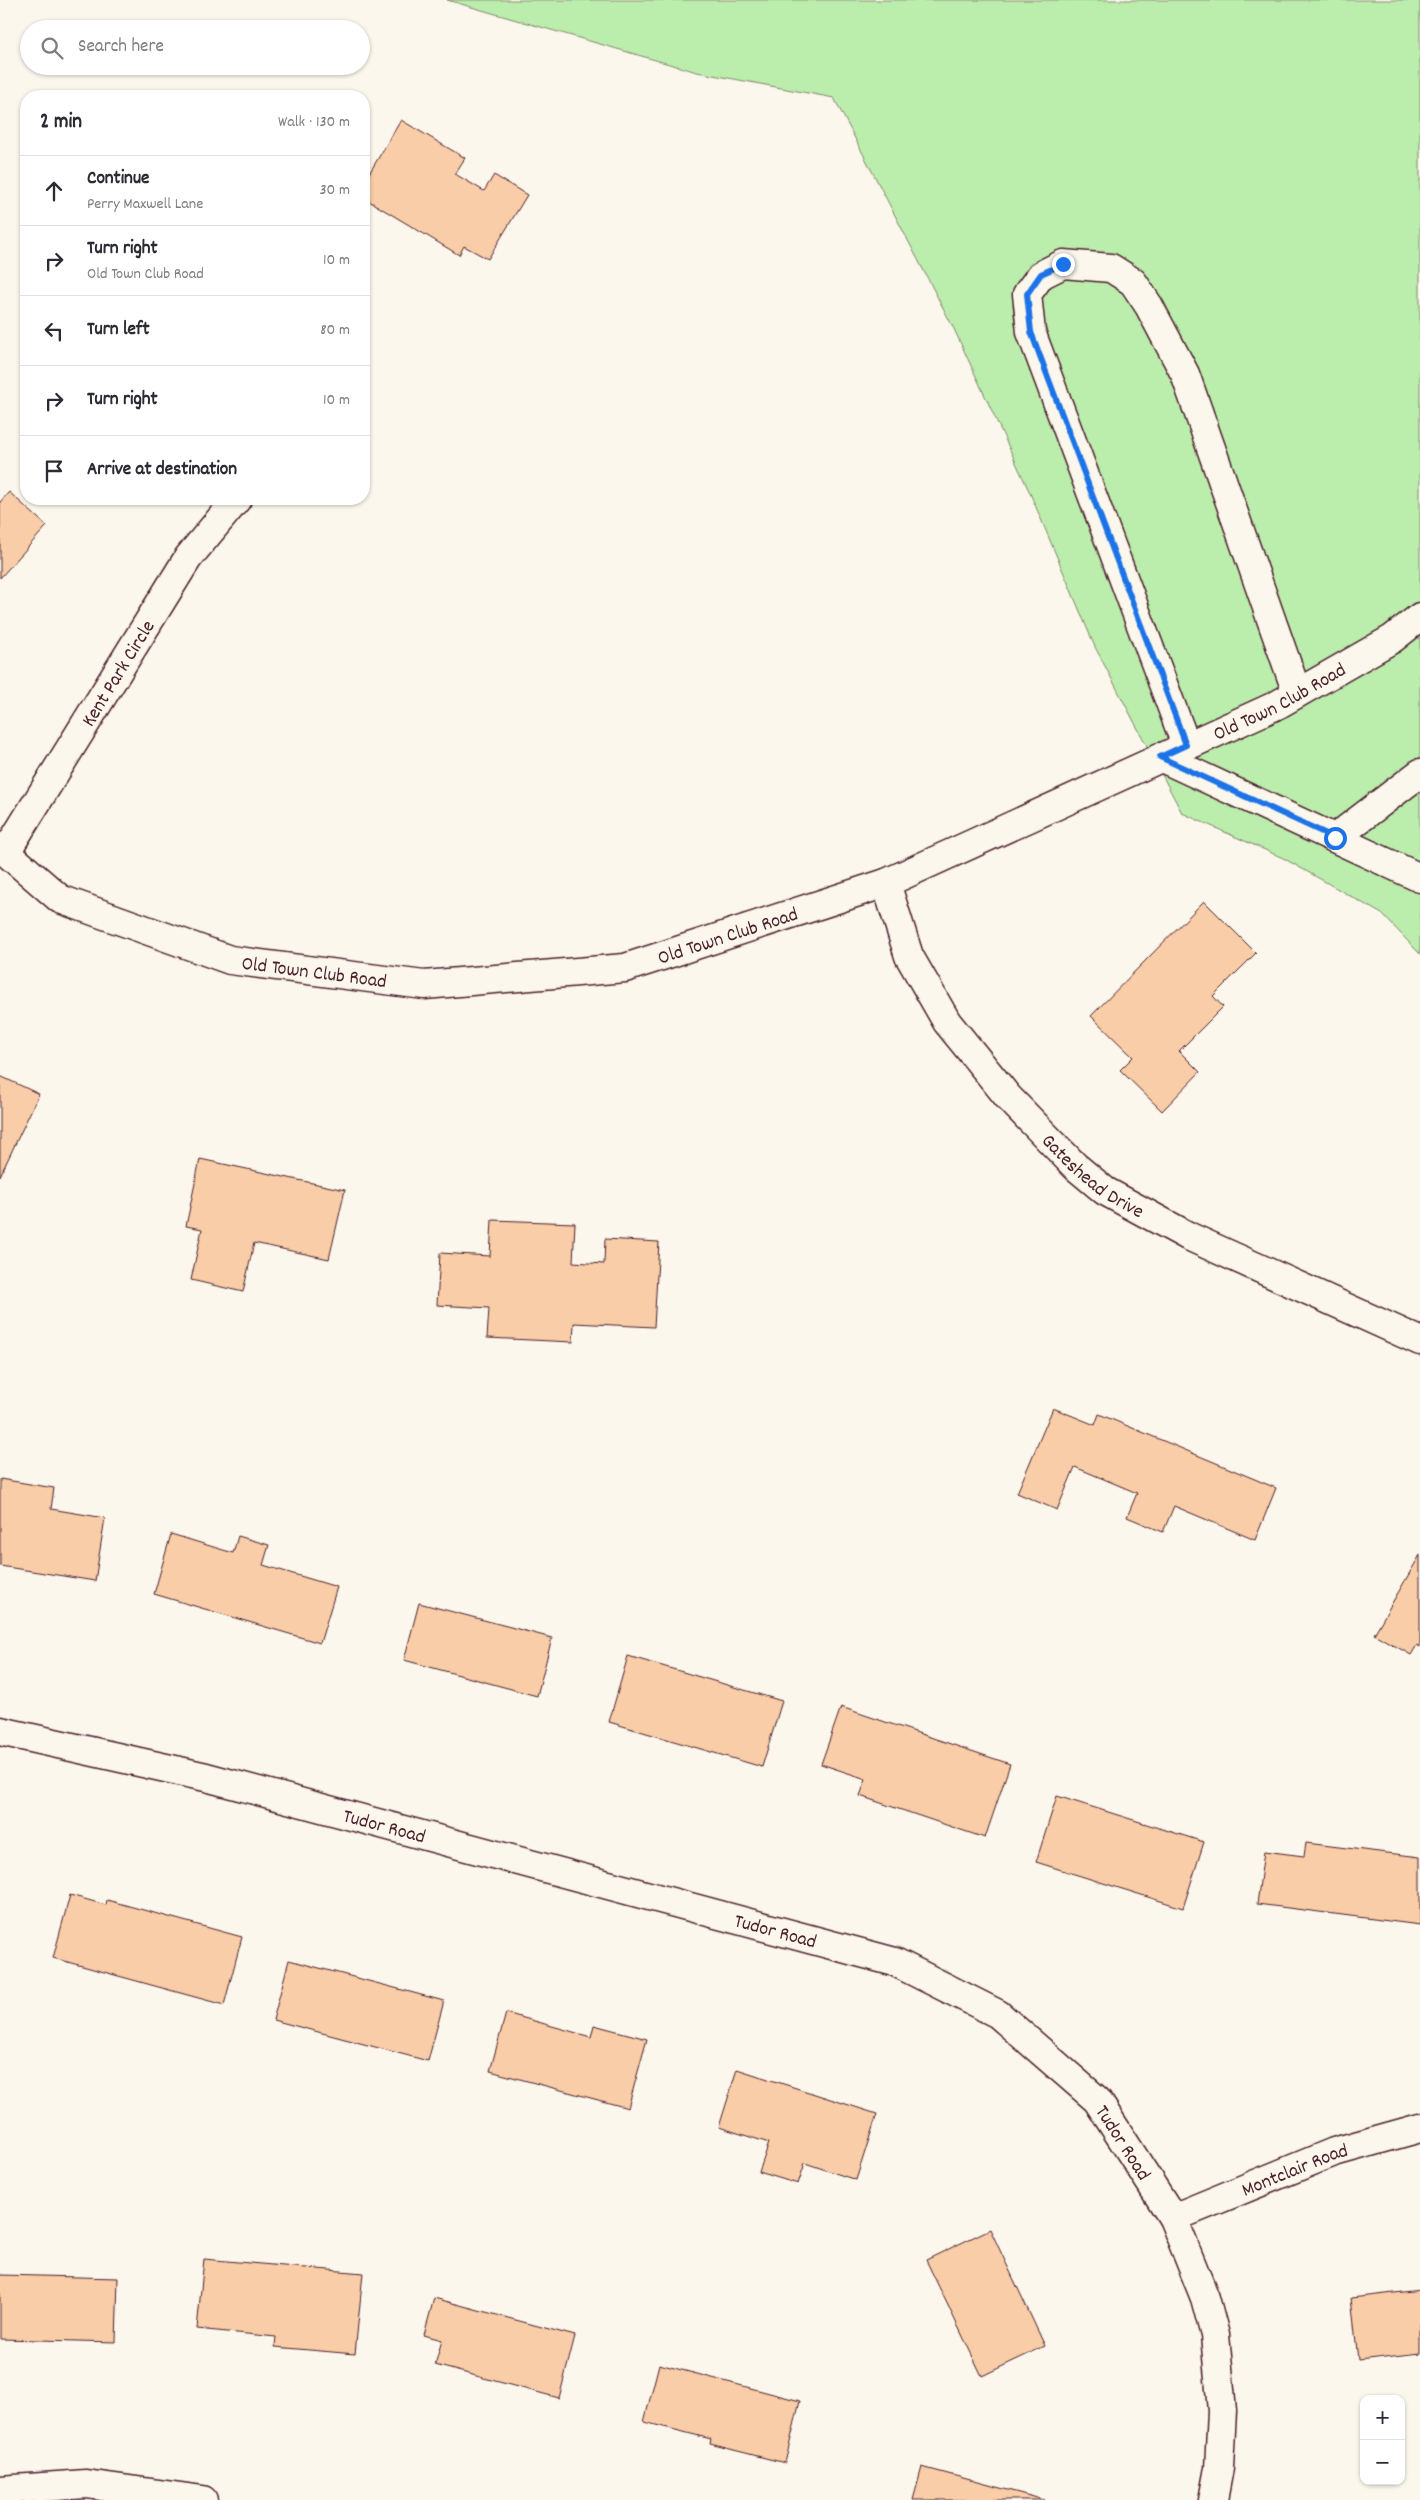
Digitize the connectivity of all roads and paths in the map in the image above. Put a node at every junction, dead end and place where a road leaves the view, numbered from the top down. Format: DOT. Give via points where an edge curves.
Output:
graph roads {
  1 [pos="232,505"];
  2 [pos="1420,617"];
  3 [pos="1298,693"];
  4 [pos="1186,745"];
  5 [pos="1160,757"];
  6 [pos="1420,773"];
  7 [pos="1335,838"];
  8 [pos="3,850"];
  9 [pos="1420,878"];
  10 [pos="886,883"];
  11 [pos="1420,1342"];
  12 [pos="0,1730"];
  13 [pos="1420,2128"];
  14 [pos="1173,2218"];
  15 [pos="0,2490"];
  16 [pos="203,2500"];
  17 [pos="1212,2500"];
  1 -- 8 [label="street, Kent Park Circle" via="188,558"];
  2 -- 3 [label="street, Old Town Club Road" via="1392,639"];
  3 -- 4 [label="street, Old Town Club Road"];
  3 -- 4 [label="street" via="1185,374 1149,306 1133,282 1111,268 1063,264 1041,274 1027,294 1031,332"];
  4 -- 5 [label="street, Old Town Club Road"];
  5 -- 7 [label="street"];
  5 -- 10 [label="street, Old Town Club Road"];
  6 -- 7 [label="street"];
  7 -- 9 [label="street"];
  8 -- 10 [label="street, Old Town Club Road" via="60,899 230,960 424,985 624,968"];
  10 -- 11 [label="street, Gateshead Drive" via="909,956 947,1022 1008,1097 1075,1166 1105,1191 1188,1236"];
  12 -- 14 [label="street, Tudor Road" via="206,1777 895,1962 998,2014 1097,2100"];
  13 -- 14 [label="street, Montclair Road" via="1334,2152"];
  14 -- 17 [label="street, Tudor Road" via="1205,2298 1215,2335 1222,2411 1219,2468"];
  15 -- 16 [label="street" via="86,2484"];
}
